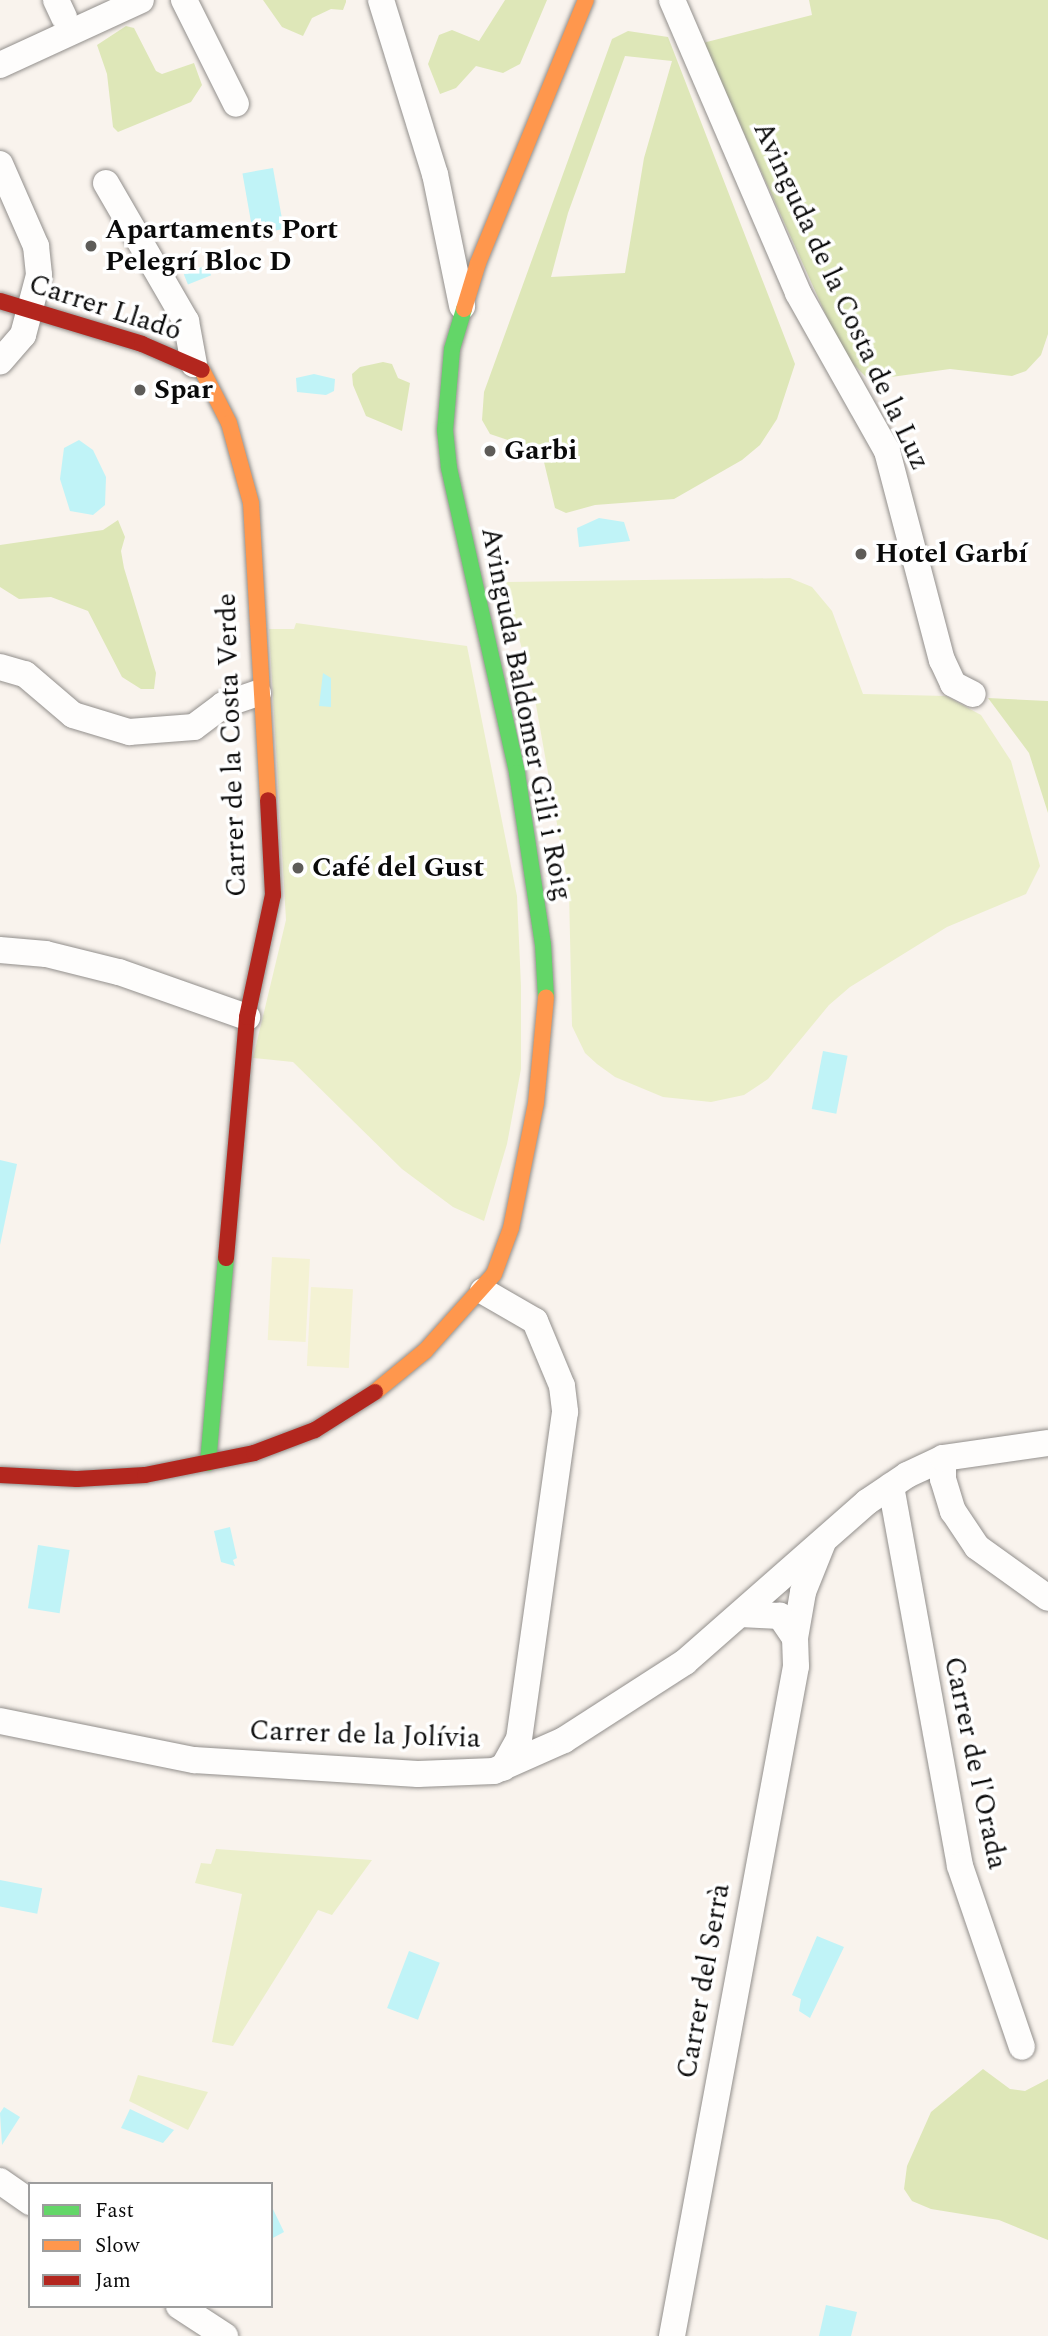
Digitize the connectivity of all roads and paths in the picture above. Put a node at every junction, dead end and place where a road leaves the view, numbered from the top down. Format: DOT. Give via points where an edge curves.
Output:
graph roads {
  1 [pos="141,0"];
  2 [pos="184,0"];
  3 [pos="381,0"];
  4 [pos="586,0"];
  5 [pos="672,0"];
  6 [pos="0,65"];
  7 [pos="236,104"];
  8 [pos="0,164"];
  9 [pos="106,183"];
  10 [pos="0,301"];
  11 [pos="32,313"];
  12 [pos="463,314"];
  13 [pos="0,362"];
  14 [pos="194,364"];
  15 [pos="0,667"];
  16 [pos="258,693"];
  17 [pos="973,694"];
  18 [pos="0,950"];
  19 [pos="247,1017"];
  20 [pos="483,1291"];
  21 [pos="1048,1443"];
  22 [pos="943,1458"];
  23 [pos="208,1463"];
  24 [pos="0,1475"];
  25 [pos="891,1486"];
  26 [pos="824,1538"];
  27 [pos="1048,1598"];
  28 [pos="745,1614"];
  29 [pos="795,1638"];
  30 [pos="523,1713"];
  31 [pos="0,1721"];
  32 [pos="564,1740"];
  33 [pos="503,1768"];
  34 [pos="1022,2047"];
  35 [pos="0,2181"];
  36 [pos="28,2201"];
  37 [pos="193,2321"];
  38 [pos="225,2336"];
  39 [pos="672,2336"];
  1 -- 6 [label="street"];
  2 -- 7 [label="street"];
  3 -- 12 [label="street" via="435,174"];
  4 -- 12 [label="street, Avinguda Baldomer Gili i Roig" via="478,263"];
  5 -- 17 [label="street, Avinguda de la Costa de la Luz" via="798,293 887,451 942,660 953,684"];
  8 -- 11 [label="street" via="36,246 39,275"];
  9 -- 14 [label="street, Carrer de la Costa Verde" via="186,321"];
  10 -- 11 [label="street, Carrer Lladó"];
  11 -- 13 [label="street" via="23,335"];
  11 -- 14 [label="street, Carrer Lladó"];
  12 -- 20 [label="street, Avinguda Baldomer Gili i Roig" via="452,349 448,389 449,468 517,773 538,898 546,1001 525,1170 511,1228"];
  14 -- 16 [label="street, Carrer de la Costa Verde" via="207,376 225,413 251,503"];
  15 -- 16 [label="street" via="25,674 73,715 129,732 194,727 223,705"];
  16 -- 19 [label="street, Carrer de la Costa Verde" via="272,895"];
  18 -- 19 [label="street" via="46,954 119,972"];
  19 -- 23 [label="street, Carrer de la Costa Verde"];
  20 -- 23 [label="street, Avinguda Baldomer Gili i Roig" via="425,1350 341,1416 254,1453"];
  20 -- 30 [label="street" via="535,1321 562,1385 565,1412 527,1659"];
  21 -- 22 [label="street, Carrer de la Jolívia"];
  22 -- 25 [label="street, Carrer de la Jolívia"];
  22 -- 27 [label="street" via="943,1479 953,1511 977,1547"];
  23 -- 24 [label="street, Avinguda Baldomer Gili i Roig" via="145,1475 78,1479"];
  25 -- 26 [label="street, Carrer de la Jolívia"];
  25 -- 34 [label="street, Carrer de l'Orada" via="960,1866"];
  26 -- 28 [label="street, Carrer de la Jolívia"];
  26 -- 29 [label="street, Carrer del Serrà" via="803,1592"];
  28 -- 29 [label="street" via="780,1616"];
  28 -- 32 [label="street, Carrer de la Jolívia" via="685,1662"];
  29 -- 39 [label="street, Carrer del Serrà" via="789,1712"];
  30 -- 32 [label="street" via="538,1737"];
  30 -- 33 [label="street" via="519,1740"];
  31 -- 33 [label="street, Carrer de la Jolívia" via="194,1760 418,1774"];
  32 -- 33 [label="street, Carrer de la Jolívia"];
  35 -- 36 [label="street"];
  37 -- 38 [label="street"];
}
